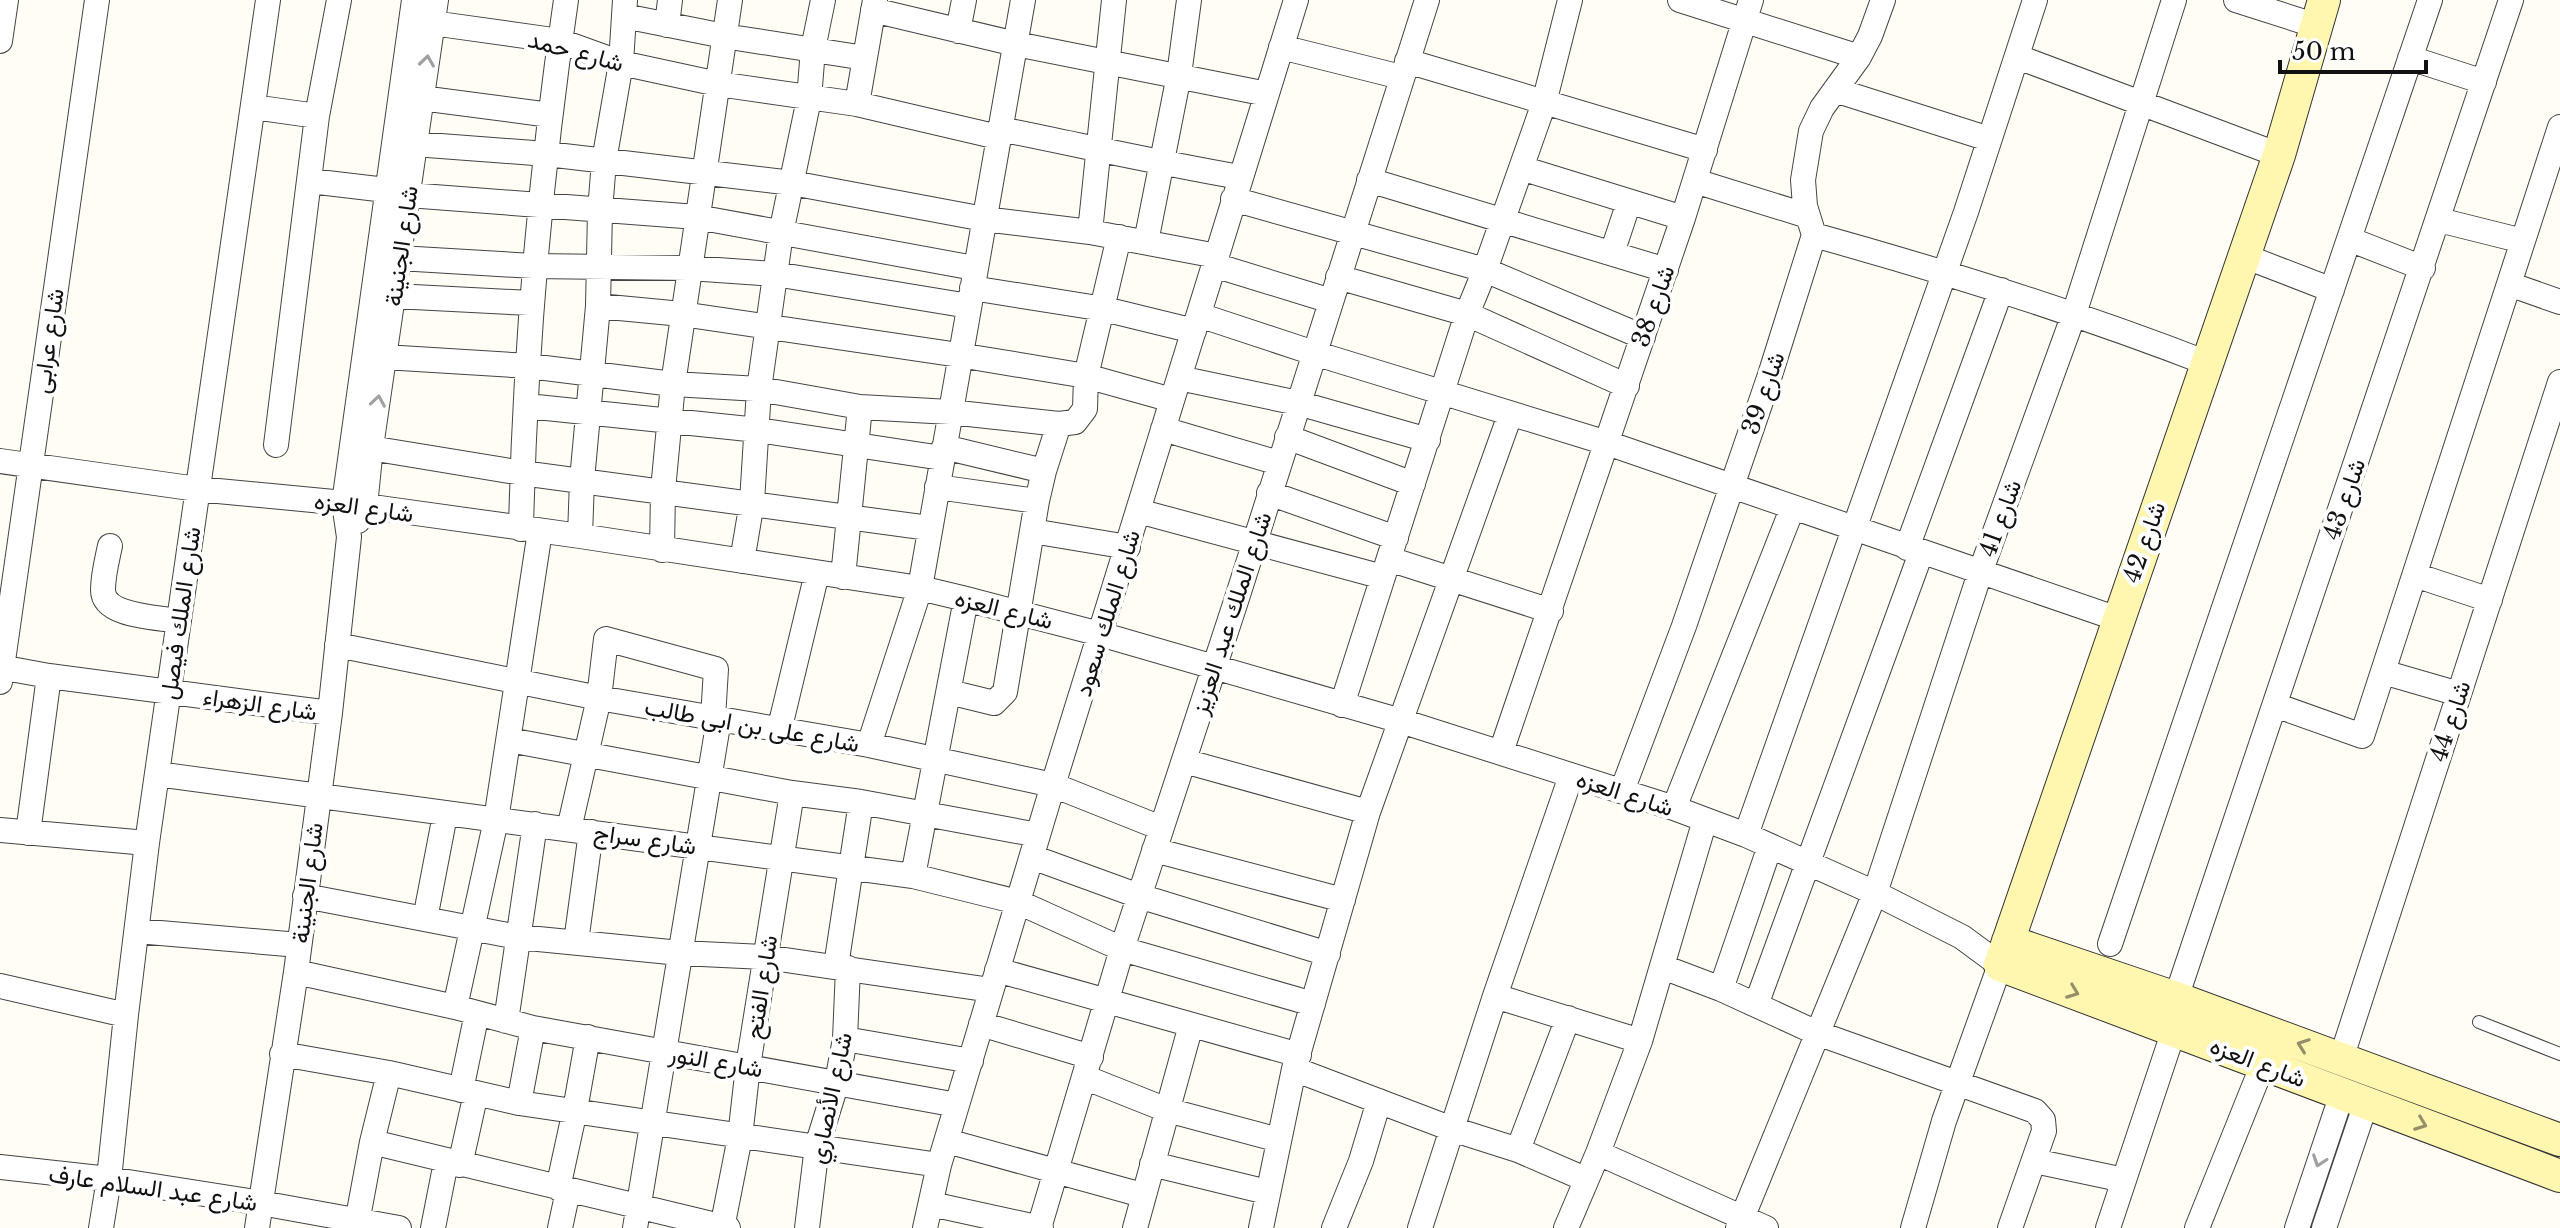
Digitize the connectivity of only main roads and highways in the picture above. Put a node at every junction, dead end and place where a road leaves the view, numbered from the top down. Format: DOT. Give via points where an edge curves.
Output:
graph roads {
  1 [pos="2320,13"];
  2 [pos="2004,953"];
  3 [pos="2560,1140"];
  4 [pos="2560,1176"];
  1 -- 2 [label="main road, شارع 42" via="2279,155"];
  3 -- 2 [label="main road, شارع العزه, one-way" via="2176,998"];
  2 -- 4 [label="main road, شارع العزه, one-way" via="2174,1030"];
}
